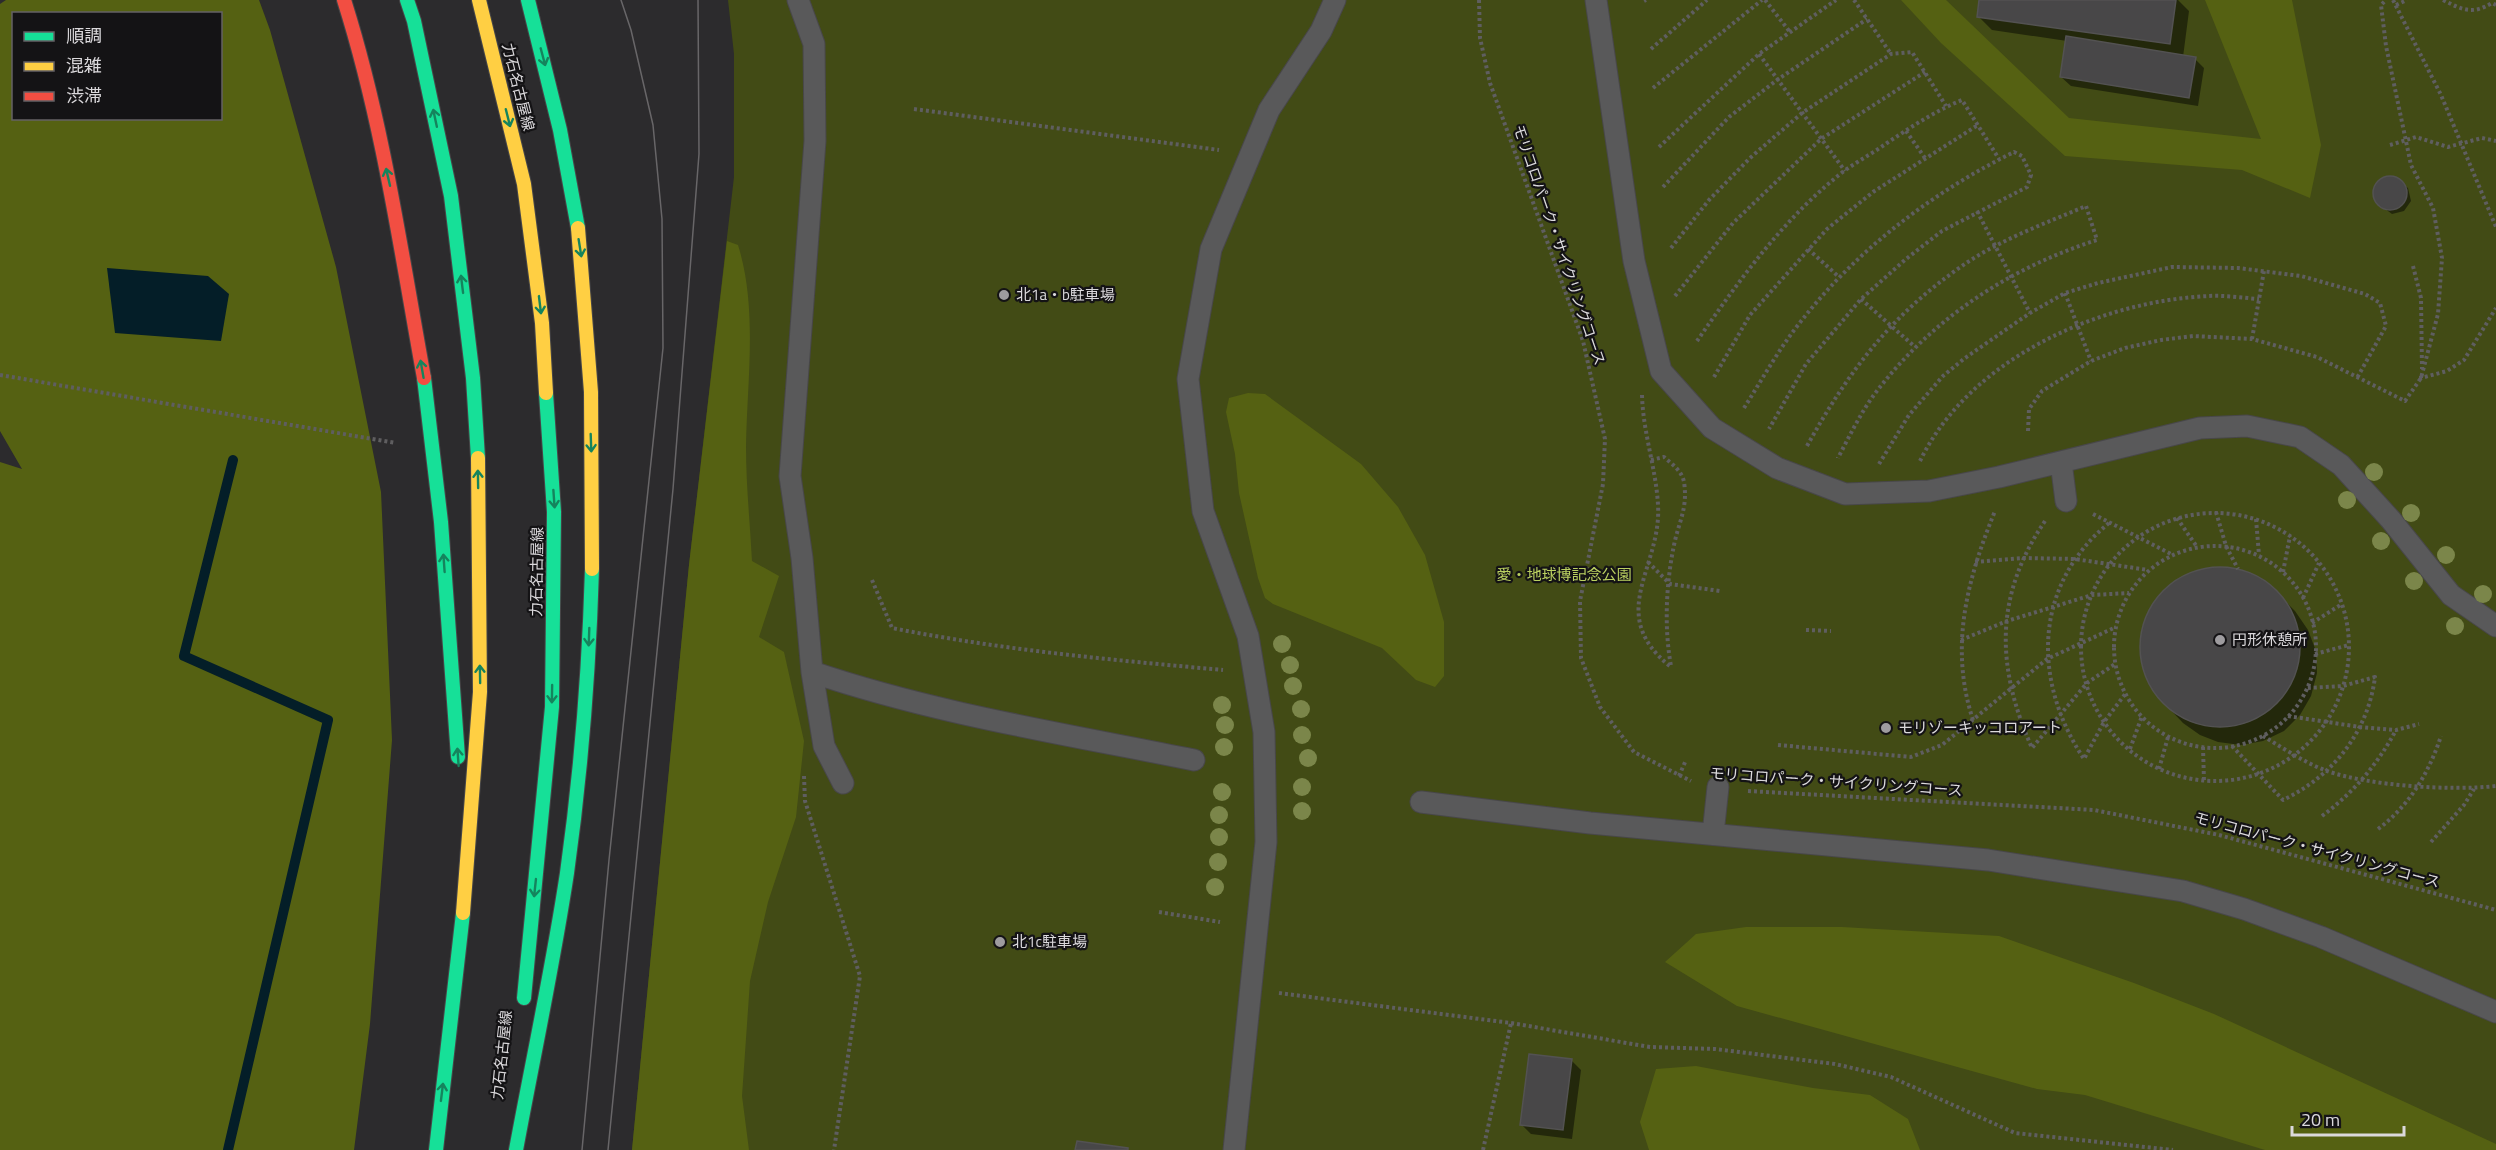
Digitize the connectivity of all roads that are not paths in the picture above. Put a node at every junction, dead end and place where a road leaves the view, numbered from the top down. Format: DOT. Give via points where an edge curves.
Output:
graph roads {
  1 [pos="344,0"];
  2 [pos="407,0"];
  3 [pos="479,0"];
  4 [pos="528,0"];
  5 [pos="798,0"];
  6 [pos="1335,0"];
  7 [pos="1596,0"];
  8 [pos="2061,462"];
  9 [pos="2066,501"];
  10 [pos="2496,626"];
  11 [pos="812,672"];
  12 [pos="1194,760"];
  13 [pos="843,783"];
  14 [pos="1718,787"];
  15 [pos="1421,802"];
  16 [pos="1713,834"];
  17 [pos="467,879"];
  18 [pos="523,1010"];
  19 [pos="2496,1012"];
  20 [pos="517,1068"];
  21 [pos="436,1150"];
  22 [pos="510,1150"];
  23 [pos="516,1150"];
  24 [pos="1234,1150"];
  17 -- 1 [label="main road, one-way" via="441,522 424,380 392,194"];
  17 -- 2 [label="main road, one-way" via="480,692 478,457 473,378 451,196"];
  3 -- 18 [label="main road, 力石名古屋線, one-way" via="525,184 542,323 555,512 552,707"];
  4 -- 23 [label="main road, one-way" via="557,110 582,261 593,512 588,661 578,783 564,887"];
  5 -- 11 [label="lane" via="814,44 815,141 790,476"];
  6 -- 24 [label="lane" via="1321,31 1269,110 1211,249 1188,379 1203,512 1248,636 1264,732 1266,842"];
  7 -- 8 [label="lane" via="1634,261 1661,371 1712,428 1777,468 1845,494 1929,491"];
  8 -- 9 [label="lane"];
  8 -- 10 [label="lane" via="2200,428 2247,426 2300,437 2342,465 2451,594"];
  11 -- 12 [label="lane" via="864,690 968,714"];
  11 -- 13 [label="lane" via="824,746"];
  14 -- 16 [label="lane"];
  15 -- 16 [label="lane"];
  16 -- 19 [label="lane" via="1988,860 2183,891 2321,937"];
  21 -- 17 [label="main road, one-way"];
  20 -- 22 [label="main road, 力石名古屋線"];
}
